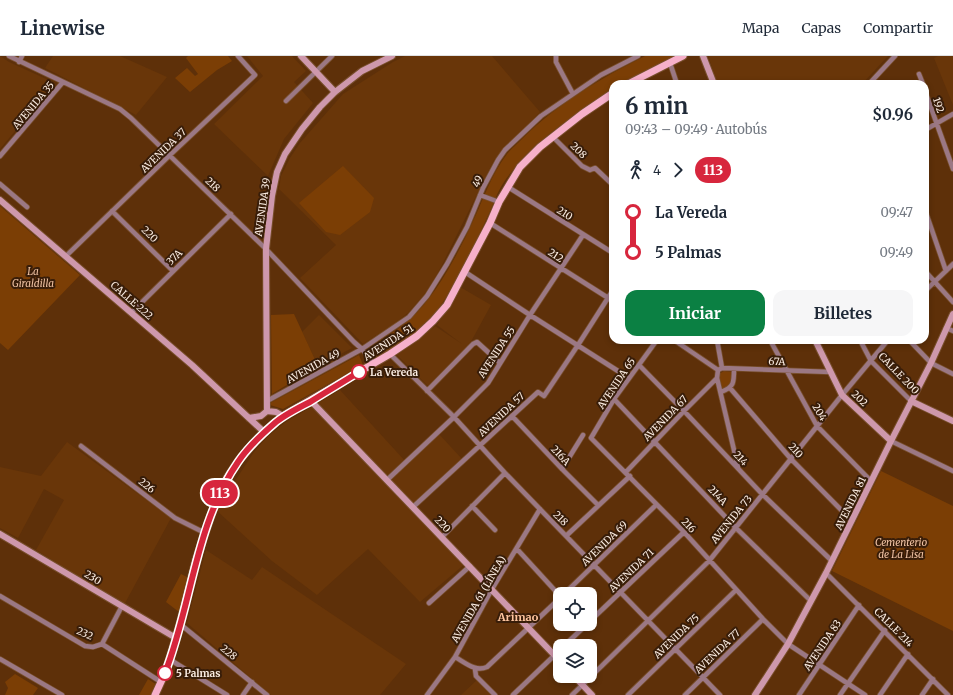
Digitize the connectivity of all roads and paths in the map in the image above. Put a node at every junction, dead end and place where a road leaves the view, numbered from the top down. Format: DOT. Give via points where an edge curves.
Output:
graph roads {
  1 [pos="9,56"];
  2 [pos="22,56"];
  3 [pos="238,56"];
  4 [pos="301,56"];
  5 [pos="332,56"];
  6 [pos="392,56"];
  7 [pos="556,56"];
  8 [pos="638,56"];
  9 [pos="683,56"];
  10 [pos="703,56"];
  11 [pos="894,56"];
  12 [pos="19,62"];
  13 [pos="670,63"];
  14 [pos="316,71"];
  15 [pos="919,74"];
  16 [pos="636,80"];
  17 [pos="676,80"];
  18 [pos="712,80"];
  19 [pos="872,80"];
  20 [pos="921,80"];
  21 [pos="63,82"];
  22 [pos="335,92"];
  23 [pos="573,94"];
  24 [pos="609,96"];
  25 [pos="286,101"];
  26 [pos="929,103"];
  27 [pos="953,114"];
  28 [pos="936,124"];
  29 [pos="929,128"];
  30 [pos="553,137"];
  31 [pos="170,155"];
  32 [pos="0,156"];
  33 [pos="953,169"];
  34 [pos="609,181"];
  35 [pos="0,184"];
  36 [pos="508,187"];
  37 [pos="480,195"];
  38 [pos="0,200"];
  39 [pos="499,202"];
  40 [pos="27,207"];
  41 [pos="112,211"];
  42 [pos="231,214"];
  43 [pos="929,222"];
  44 [pos="490,223"];
  45 [pos="583,235"];
  46 [pos="266,249"];
  47 [pos="609,251"];
  48 [pos="66,256"];
  49 [pos="953,264"];
  50 [pos="561,269"];
  51 [pos="173,271"];
  52 [pos="946,271"];
  53 [pos="465,272"];
  54 [pos="929,275"];
  55 [pos="935,281"];
  56 [pos="929,287"];
  57 [pos="608,298"];
  58 [pos="953,302"];
  59 [pos="132,312"];
  60 [pos="953,314"];
  61 [pos="530,315"];
  62 [pos="946,328"];
  63 [pos="953,331"];
  64 [pos="653,344"];
  65 [pos="680,344"];
  66 [pos="717,344"];
  67 [pos="772,344"];
  68 [pos="817,344"];
  69 [pos="862,344"];
  70 [pos="885,344"];
  71 [pos="913,344"];
  72 [pos="578,345"];
  73 [pos="367,346"];
  74 [pos="362,350"];
  75 [pos="390,354"];
  76 [pos="871,361"];
  77 [pos="500,363"];
  78 [pos="931,363"];
  79 [pos="374,364"];
  80 [pos="639,365"];
  81 [pos="720,369"];
  82 [pos="734,369"];
  83 [pos="786,370"];
  84 [pos="831,372"];
  85 [pos="953,374"];
  86 [pos="629,378"];
  87 [pos="717,378"];
  88 [pos="730,388"];
  89 [pos="427,390"];
  90 [pos="720,392"];
  91 [pos="842,395"];
  92 [pos="614,399"];
  93 [pos="311,401"];
  94 [pos="267,402"];
  95 [pos="911,402"];
  96 [pos="267,411"];
  97 [pos="684,411"];
  98 [pos="261,416"];
  99 [pos="283,416"];
  100 [pos="512,416"];
  101 [pos="454,417"];
  102 [pos="249,418"];
  103 [pos="953,421"];
  104 [pos="817,426"];
  105 [pos="262,430"];
  106 [pos="584,435"];
  107 [pos="591,438"];
  108 [pos="891,441"];
  109 [pos="655,442"];
  110 [pos="81,446"];
  111 [pos="480,446"];
  112 [pos="791,458"];
  113 [pos="739,468"];
  114 [pos="562,470"];
  115 [pos="953,471"];
  116 [pos="626,472"];
  117 [pos="505,473"];
  118 [pos="630,476"];
  119 [pos="387,480"];
  120 [pos="871,481"];
  121 [pos="762,494"];
  122 [pos="656,505"];
  123 [pos="472,506"];
  124 [pos="598,506"];
  125 [pos="413,507"];
  126 [pos="540,509"];
  127 [pos="852,521"];
  128 [pos="736,527"];
  129 [pos="495,530"];
  130 [pos="684,532"];
  131 [pos="205,533"];
  132 [pos="0,534"];
  133 [pos="566,536"];
  134 [pos="442,537"];
  135 [pos="517,549"];
  136 [pos="709,561"];
  137 [pos="832,562"];
  138 [pos="594,565"];
  139 [pos="470,566"];
  140 [pos="826,573"];
  141 [pos="571,587"];
  142 [pos="492,589"];
  143 [pos="553,589"];
  144 [pos="736,590"];
  145 [pos="621,592"];
  146 [pos="0,596"];
  147 [pos="811,601"];
  148 [pos="429,603"];
  149 [pos="553,604"];
  150 [pos="859,605"];
  151 [pos="122,606"];
  152 [pos="597,614"];
  153 [pos="763,619"];
  154 [pos="648,620"];
  155 [pos="180,624"];
  156 [pos="528,628"];
  157 [pos="884,630"];
  158 [pos="580,631"];
  159 [pos="176,638"];
  160 [pos="571,639"];
  161 [pos="102,644"];
  162 [pos="788,644"];
  163 [pos="676,649"];
  164 [pos="553,653"];
  165 [pos="908,654"];
  166 [pos="455,657"];
  167 [pos="553,657"];
  168 [pos="0,659"];
  169 [pos="169,659"];
  170 [pos="819,664"];
  171 [pos="476,669"];
  172 [pos="703,677"];
  173 [pos="933,679"];
  174 [pos="161,682"];
  175 [pos="252,682"];
  176 [pos="848,684"];
  177 [pos="582,685"];
  178 [pos="62,695"];
  179 [pos="155,695"];
  180 [pos="227,695"];
  181 [pos="243,695"];
  182 [pos="267,695"];
  183 [pos="427,695"];
  184 [pos="495,695"];
  185 [pos="513,695"];
  186 [pos="572,695"];
  187 [pos="592,695"];
  188 [pos="628,695"];
  189 [pos="685,695"];
  190 [pos="720,695"];
  191 [pos="755,695"];
  192 [pos="799,695"];
  193 [pos="840,695"];
  194 [pos="864,695"];
  195 [pos="880,695"];
  196 [pos="922,695"];
  197 [pos="948,695"];
  1 -- 12 [label="street, 218"];
  2 -- 12 [label="street"];
  3 -- 31 [label="street, AVENIDA 37" via="255,75"];
  4 -- 14 [label="street"];
  5 -- 14 [label="street"];
  6 -- 22 [label="street, AVENIDA 39" via="362,71"];
  7 -- 23 [label="street" via="556,62"];
  8 -- 23 [label="street, 49"];
  9 -- 13 [label="main road"];
  10 -- 18 [label="street"];
  11 -- 19 [label="street"];
  12 -- 21 [label="street, 218"];
  13 -- 16 [label="main road"];
  13 -- 17 [label="street"];
  14 -- 22 [label="street"];
  14 -- 25 [label="street"];
  15 -- 20 [label="street"];
  21 -- 31 [label="street, 218" via="120,109"];
  21 -- 32 [label="street, AVENIDA 35"];
  22 -- 46 [label="street, AVENIDA 39" via="302,128 282,160 272,196"];
  23 -- 37 [label="street, 49" via="541,116 505,150"];
  24 -- 30 [label="main road, AVENIDA 51"];
  26 -- 28 [label="street, 192"];
  27 -- 28 [label="street"];
  28 -- 29 [label="street"];
  28 -- 33 [label="street, 192"];
  30 -- 34 [label="street, 208" via="582,166 590,170 596,168"];
  30 -- 36 [label="main road, AVENIDA 51" via="520,167"];
  31 -- 41 [label="street, AVENIDA 37"];
  31 -- 42 [label="street, 218"];
  35 -- 40 [label="street"];
  36 -- 39 [label="main road, AVENIDA 51"];
  36 -- 45 [label="street, 210"];
  37 -- 39 [label="street"];
  37 -- 73 [label="street, 49" via="467,227 427,296 409,317"];
  38 -- 48 [label="street, CALLE 222"];
  39 -- 44 [label="main road, AVENIDA 51"];
  41 -- 48 [label="street, AVENIDA 37"];
  41 -- 51 [label="street, 220"];
  42 -- 46 [label="street, 218"];
  42 -- 51 [label="street, 37A"];
  43 -- 52 [label="street"];
  44 -- 50 [label="street, 212"];
  44 -- 53 [label="main road, AVENIDA 51"];
  45 -- 47 [label="street, 210"];
  45 -- 50 [label="street, AVENIDA 55"];
  46 -- 74 [label="street, 218"];
  46 -- 94 [label="street, AVENIDA 39"];
  48 -- 59 [label="street, CALLE 222"];
  49 -- 52 [label="street"];
  50 -- 57 [label="street, 212"];
  50 -- 61 [label="street, AVENIDA 55"];
  51 -- 59 [label="street, 37A"];
  52 -- 55 [label="street"];
  53 -- 61 [label="street"];
  53 -- 75 [label="main road, AVENIDA 51" via="447,305 433,321 417,336"];
  54 -- 55 [label="street"];
  55 -- 56 [label="street"];
  55 -- 58 [label="street"];
  57 -- 72 [label="street, AVENIDA 57"];
  59 -- 102 [label="street, CALLE 222"];
  60 -- 62 [label="street, AVENIDA 81"];
  61 -- 72 [label="street"];
  61 -- 77 [label="street, AVENIDA 55"];
  62 -- 63 [label="street"];
  62 -- 78 [label="street, AVENIDA 81"];
  64 -- 80 [label="street, AVENIDA 65"];
  65 -- 81 [label="street"];
  66 -- 81 [label="street"];
  67 -- 83 [label="street, 204"];
  68 -- 84 [label="street, 202"];
  69 -- 76 [label="street, CALLE 200"];
  70 -- 76 [label="street, AVENIDA 73"];
  71 -- 78 [label="street"];
  72 -- 86 [label="street"];
  72 -- 100 [label="street, AVENIDA 57" via="544,396 538,392"];
  73 -- 74 [label="street, AVENIDA 49"];
  74 -- 79 [label="street, 218"];
  74 -- 94 [label="street, AVENIDA 49"];
  75 -- 79 [label="main road, AVENIDA 51"];
  75 -- 89 [label="street, 218"];
  76 -- 91 [label="street, AVENIDA 73"];
  76 -- 95 [label="street, CALLE 200"];
  77 -- 89 [label="street" via="477,342"];
  77 -- 101 [label="street, AVENIDA 55" via="488,383"];
  78 -- 85 [label="street"];
  78 -- 95 [label="street, AVENIDA 81"];
  79 -- 93 [label="main road, AVENIDA 51"];
  80 -- 86 [label="street, AVENIDA 65"];
  80 -- 97 [label="street, 214"];
  81 -- 82 [label="street, 67A"];
  81 -- 87 [label="street"];
  82 -- 83 [label="street, 67A"];
  82 -- 88 [label="street" via="734,381"];
  83 -- 84 [label="street, 67A"];
  83 -- 104 [label="street, 204"];
  84 -- 91 [label="street, 202"];
  86 -- 92 [label="street, AVENIDA 65"];
  87 -- 90 [label="street"];
  87 -- 97 [label="street, AVENIDA 67"];
  88 -- 90 [label="street"];
  88 -- 112 [label="street, 210"];
  89 -- 101 [label="street, 218"];
  90 -- 113 [label="street"];
  91 -- 104 [label="street, AVENIDA 73"];
  91 -- 108 [label="street, 202"];
  92 -- 107 [label="street, AVENIDA 65"];
  92 -- 109 [label="street, 214A"];
  93 -- 99 [label="main road, AVENIDA 51"];
  93 -- 119 [label="street, 220"];
  94 -- 96 [label="street, AVENIDA 39"];
  95 -- 103 [label="street, CALLE 200"];
  95 -- 108 [label="street, AVENIDA 81"];
  96 -- 98 [label="street"];
  96 -- 99 [label="street"];
  97 -- 109 [label="street, AVENIDA 67"];
  97 -- 113 [label="street, 214"];
  98 -- 102 [label="street"];
  98 -- 105 [label="street"];
  99 -- 105 [label="main road, AVENIDA 51"];
  100 -- 111 [label="street, AVENIDA 57"];
  100 -- 114 [label="street, 216A"];
  101 -- 111 [label="street, 218"];
  101 -- 119 [label="street, AVENIDA 55"];
  102 -- 105 [label="street, CALLE 222"];
  104 -- 112 [label="street, AVENIDA 73"];
  104 -- 120 [label="street, 204"];
  105 -- 131 [label="main road, AVENIDA 51" via="227,478"];
  106 -- 114 [label="street"];
  107 -- 116 [label="street, 216"];
  108 -- 115 [label="street"];
  108 -- 120 [label="street, AVENIDA 81"];
  109 -- 116 [label="street, AVENIDA 67"];
  109 -- 128 [label="street, 214A"];
  110 -- 131 [label="street, 226" via="175,518"];
  111 -- 117 [label="street, 218"];
  111 -- 125 [label="street, AVENIDA 57"];
  112 -- 121 [label="street, AVENIDA 73"];
  112 -- 127 [label="street, 210"];
  113 -- 121 [label="street, 214"];
  114 -- 124 [label="street, 216A"];
  116 -- 118 [label="street, 216"];
  117 -- 123 [label="street"];
  117 -- 126 [label="street, 218"];
  118 -- 122 [label="street, 216"];
  118 -- 124 [label="street"];
  119 -- 125 [label="street, 220"];
  120 -- 127 [label="street, AVENIDA 81"];
  121 -- 128 [label="street, AVENIDA 73"];
  121 -- 137 [label="street, 214"];
  122 -- 130 [label="street, 216"];
  122 -- 138 [label="street, AVENIDA 69"];
  123 -- 129 [label="street"];
  123 -- 134 [label="street"];
  124 -- 133 [label="street"];
  125 -- 134 [label="street, 220"];
  126 -- 133 [label="street, 218"];
  126 -- 135 [label="street, AVENIDA 61 (LÍNEA)"];
  127 -- 137 [label="street, AVENIDA 81"];
  128 -- 136 [label="street, AVENIDA 73"];
  128 -- 147 [label="street, 214A"];
  130 -- 136 [label="street, 216"];
  130 -- 145 [label="street, AVENIDA 71"];
  131 -- 155 [label="main road, AVENIDA 51"];
  132 -- 151 [label="street, 230"];
  133 -- 138 [label="street, 218"];
  134 -- 139 [label="street, 220"];
  135 -- 142 [label="street, AVENIDA 61 (LÍNEA)"];
  135 -- 143 [label="street"];
  136 -- 144 [label="street, 216"];
  136 -- 154 [label="street, AVENIDA 73"];
  137 -- 140 [label="street, AVENIDA 81"];
  138 -- 141 [label="street, AVENIDA 69"];
  138 -- 145 [label="street, 218"];
  139 -- 142 [label="street, 220"];
  139 -- 148 [label="street"];
  140 -- 147 [label="street, AVENIDA 81"];
  140 -- 150 [label="street, CALLE 214"];
  142 -- 156 [label="street, 220"];
  142 -- 166 [label="street, AVENIDA 61 (LÍNEA)"];
  144 -- 153 [label="street, 216"];
  144 -- 163 [label="street, AVENIDA 75"];
  145 -- 152 [label="street, AVENIDA 71"];
  145 -- 154 [label="street, 218"];
  146 -- 161 [label="street, 232" via="85,646"];
  147 -- 162 [label="street, AVENIDA 81"];
  149 -- 156 [label="street"];
  150 -- 157 [label="street, CALLE 214"];
  150 -- 170 [label="street, AVENIDA 83"];
  151 -- 159 [label="street, 230"];
  151 -- 161 [label="street"];
  153 -- 162 [label="street, 216"];
  153 -- 172 [label="street, AVENIDA 77"];
  154 -- 163 [label="street, 218"];
  154 -- 177 [label="street, AVENIDA 73"];
  155 -- 159 [label="main road, AVENIDA 51"];
  155 -- 175 [label="street, 228"];
  156 -- 164 [label="street, 220"];
  156 -- 171 [label="street" via="487,667"];
  157 -- 165 [label="street, CALLE 214"];
  157 -- 176 [label="street"];
  158 -- 160 [label="street"];
  159 -- 169 [label="main road, AVENIDA 51"];
  161 -- 174 [label="street, 232"];
  162 -- 170 [label="street, 216"];
  162 -- 191 [label="street, AVENIDA 81"];
  163 -- 172 [label="street, 218"];
  163 -- 188 [label="street, AVENIDA 75"];
  165 -- 173 [label="street, CALLE 214"];
  165 -- 195 [label="street"];
  166 -- 171 [label="street"];
  166 -- 183 [label="street, AVENIDA 61 (LÍNEA)"];
  167 -- 185 [label="street"];
  168 -- 178 [label="street"];
  169 -- 174 [label="main road, AVENIDA 51"];
  169 -- 180 [label="street"];
  170 -- 176 [label="street, 216"];
  170 -- 192 [label="street, AVENIDA 83"];
  171 -- 184 [label="street" via="476,676"];
  172 -- 189 [label="street, AVENIDA 77"];
  172 -- 190 [label="street, 218"];
  173 -- 196 [label="street"];
  173 -- 197 [label="street, CALLE 214"];
  174 -- 179 [label="main road, AVENIDA 51"];
  175 -- 181 [label="street"];
  175 -- 182 [label="street, 228"];
  176 -- 193 [label="street"];
  176 -- 194 [label="street, 216"];
  177 -- 186 [label="street, AVENIDA 73"];
  177 -- 187 [label="street"];
}
